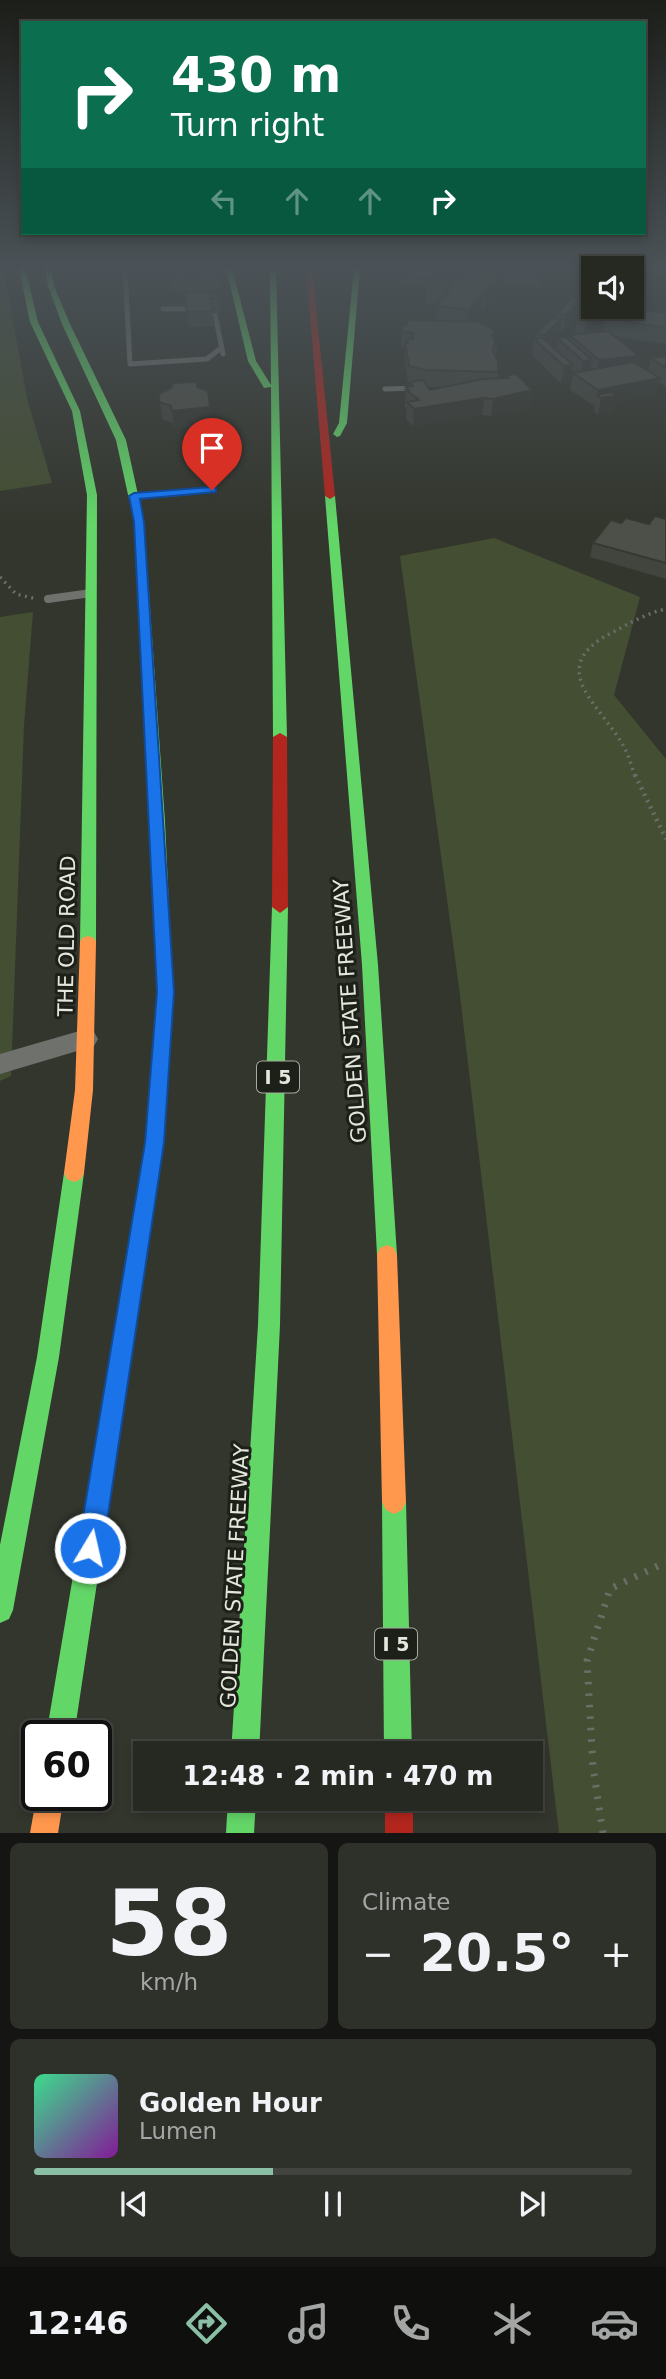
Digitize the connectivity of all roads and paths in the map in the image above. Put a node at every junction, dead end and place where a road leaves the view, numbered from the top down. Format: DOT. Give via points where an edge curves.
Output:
graph roads {
  1 [pos="49,354"];
  2 [pos="80,354"];
  3 [pos="129,354"];
  4 [pos="214,354"];
  5 [pos="250,354"];
  6 [pos="274,354"];
  7 [pos="317,354"];
  8 [pos="349,354"];
  9 [pos="419,387"];
  10 [pos="385,389"];
  11 [pos="275,400"];
  12 [pos="326,450"];
  13 [pos="212,490"];
  14 [pos="134,496"];
  15 [pos="0,577"];
  16 [pos="91,593"];
  17 [pos="48,599"];
  18 [pos="666,609"];
  19 [pos="666,839"];
  20 [pos="86,1039"];
  21 [pos="0,1064"];
  22 [pos="666,1562"];
  23 [pos="0,1610"];
  24 [pos="63,1720"];
  25 [pos="246,1741"];
  26 [pos="398,1741"];
  27 [pos="48,1811"];
  28 [pos="241,1811"];
  29 [pos="398,1811"];
  30 [pos="44,1833"];
  31 [pos="240,1833"];
  32 [pos="399,1833"];
  33 [pos="603,1833"];
  1 -- 16 [label="main road, THE OLD ROAD" via="82,430 92,495"];
  2 -- 14 [label="main road" via="121,440"];
  3 -- 4 [label="lane" via="130,365 208,359"];
  5 -- 11 [label="main road, I 5"];
  6 -- 11 [label="main road, GOLDEN STATE FREEWAY / I 5"];
  7 -- 12 [label="main road, GOLDEN STATE FREEWAY / I 5"];
  8 -- 12 [label="main road" via="343,423"];
  9 -- 10 [label="lane"];
  11 -- 25 [label="main road, GOLDEN STATE FREEWAY / I 5" via="278,1064 272,1265"];
  12 -- 26 [label="main road, GOLDEN STATE FREEWAY / I 5" via="377,1065"];
  13 -- 14 [label="lane"];
  14 -- 24 [label="main road" via="164,921 162,1064 155,1143"];
  15 -- 17 [label="path" via="16,594"];
  16 -- 17 [label="lane"];
  16 -- 20 [label="main road, THE OLD ROAD"];
  18 -- 19 [label="path" via="600,639 585,650 579,664 580,682 626,750"];
  20 -- 21 [label="street"];
  20 -- 23 [label="main road, THE OLD ROAD" via="69,1217"];
  22 -- 33 [label="path" via="610,1589 587,1661 593,1767"];
  27 -- 30 [label="main road"];
  28 -- 31 [label="main road"];
  29 -- 32 [label="main road"];
}
